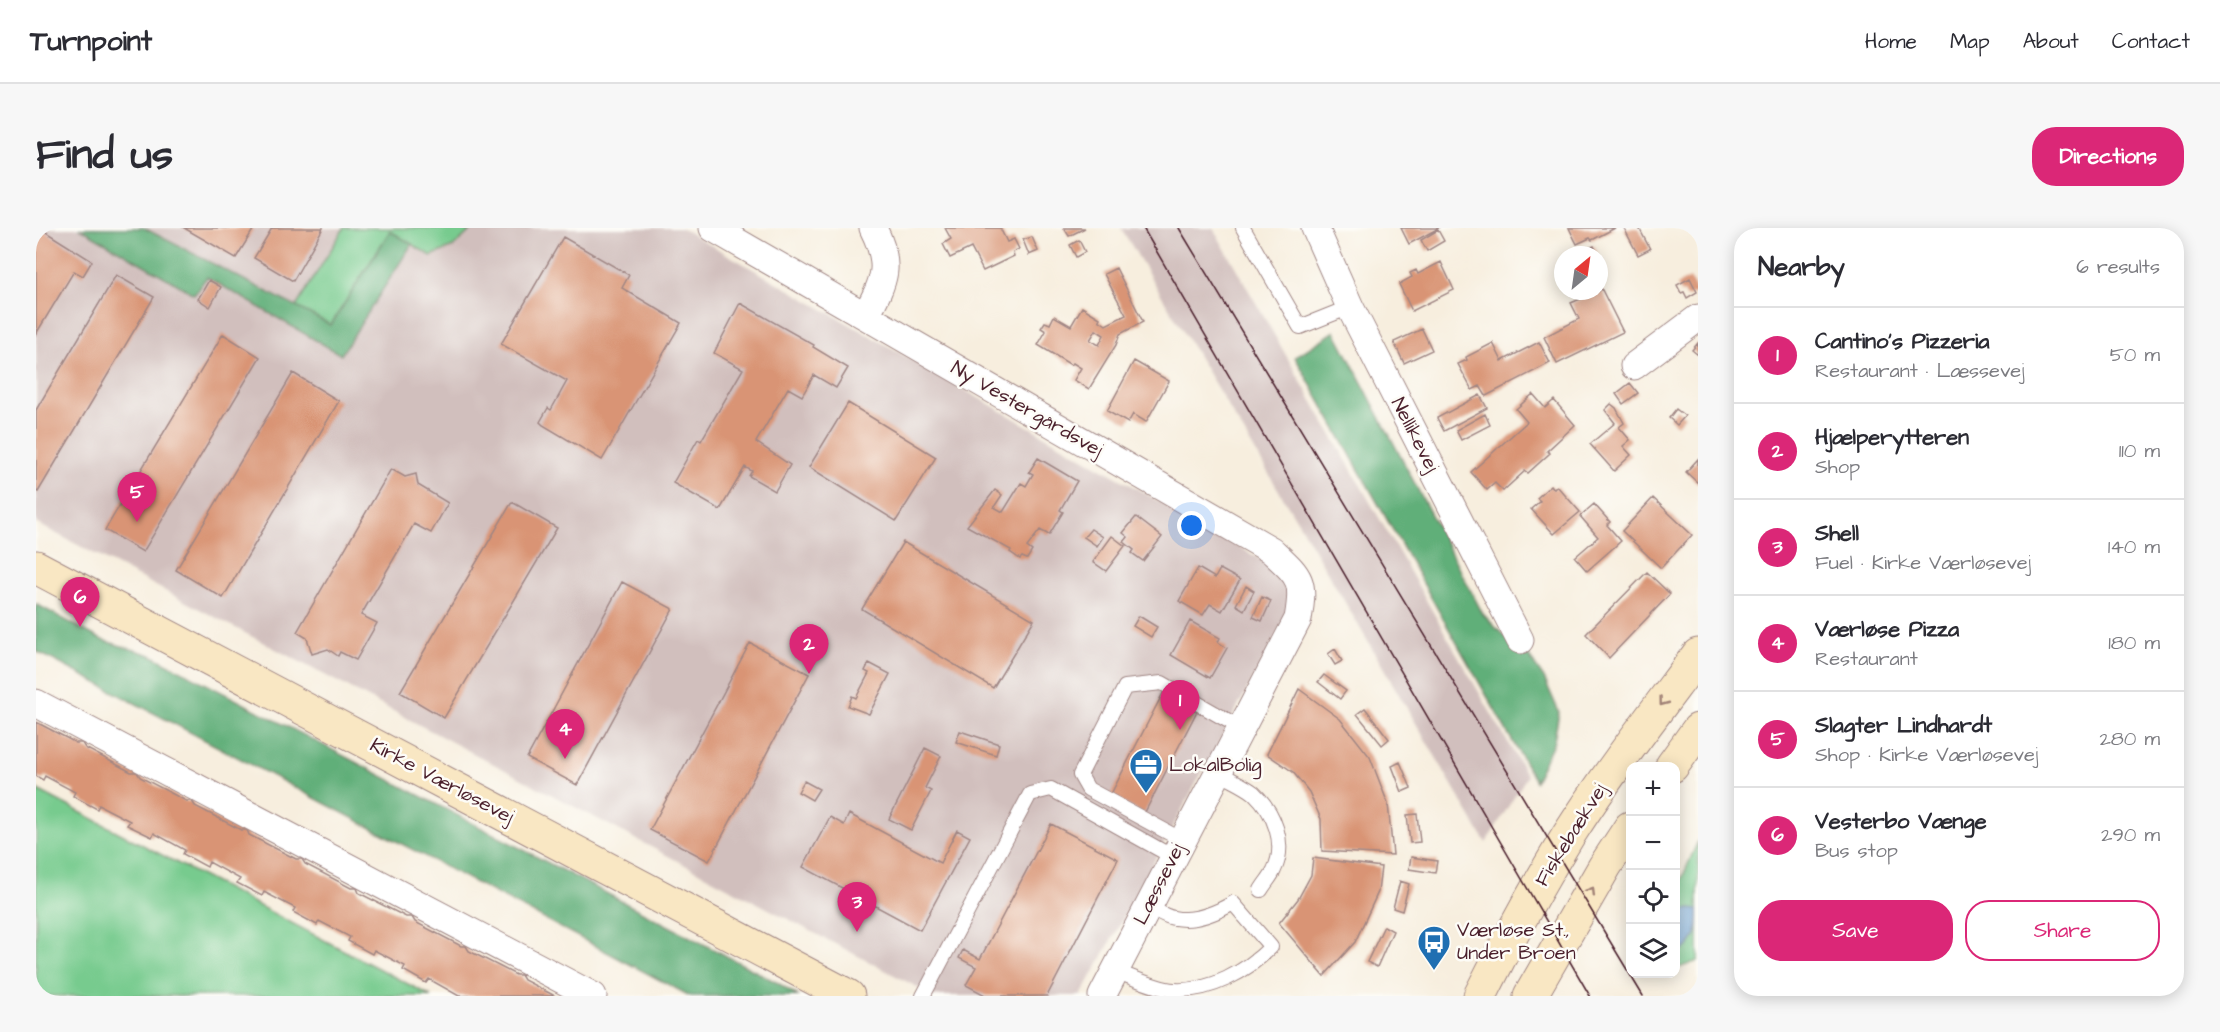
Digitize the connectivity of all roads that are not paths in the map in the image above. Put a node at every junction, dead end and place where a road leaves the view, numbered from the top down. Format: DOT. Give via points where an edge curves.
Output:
graph roads {
  1 [pos="713,228"];
  2 [pos="873,228"];
  3 [pos="1243,228"];
  4 [pos="1315,228"];
  5 [pos="1350,307"];
  6 [pos="866,315"];
  7 [pos="1698,318"];
  8 [pos="1634,366"];
  9 [pos="36,567"];
  10 [pos="1298,619"];
  11 [pos="1520,640"];
  12 [pos="1698,655"];
  13 [pos="36,703"];
  14 [pos="1241,728"];
  15 [pos="1698,730"];
  16 [pos="1675,762"];
  17 [pos="1218,772"];
  18 [pos="1626,834"];
  19 [pos="1178,848"];
  20 [pos="1261,890"];
  21 [pos="1148,906"];
  22 [pos="1115,971"];
  23 [pos="592,996"];
  24 [pos="848,996"];
  25 [pos="923,996"];
  26 [pos="1102,996"];
  27 [pos="1480,996"];
  28 [pos="1530,996"];
  1 -- 6 [label="street, Ny Vestergårdsvej"];
  2 -- 6 [label="street" via="886,264 881,288"];
  3 -- 5 [label="lane" via="1300,327"];
  4 -- 5 [label="street, Nellikevej"];
  5 -- 11 [label="street, Nellikevej"];
  6 -- 10 [label="street, Ny Vestergårdsvej" via="1271,550 1296,573 1302,594"];
  7 -- 8 [label="street"];
  9 -- 24 [label="street, Kirke Værløsevej"];
  10 -- 14 [label="street, Læssevej"];
  12 -- 27 [label="street, Fiskebækvej, one-way" via="1568,836"];
  13 -- 23 [label="street"];
  14 -- 17 [label="street, Læssevej"];
  14 -- 19 [label="lane" via="1162,683 1125,687 1080,775 1088,789"];
  15 -- 16 [label="street"];
  17 -- 19 [label="street, Læssevej"];
  17 -- 20 [label="lane" via="1253,792 1272,815 1279,851 1275,869"];
  28 -- 18 [label="street, one-way"];
  19 -- 21 [label="street, Læssevej"];
  19 -- 25 [label="lane" via="1051,789 1030,794"];
  21 -- 22 [label="street, Læssevej"];
  21 -- 22 [label="lane" via="1173,918 1197,918 1233,903 1271,947 1246,968 1203,986 1173,990"];
  22 -- 26 [label="street, Læssevej"];
}
